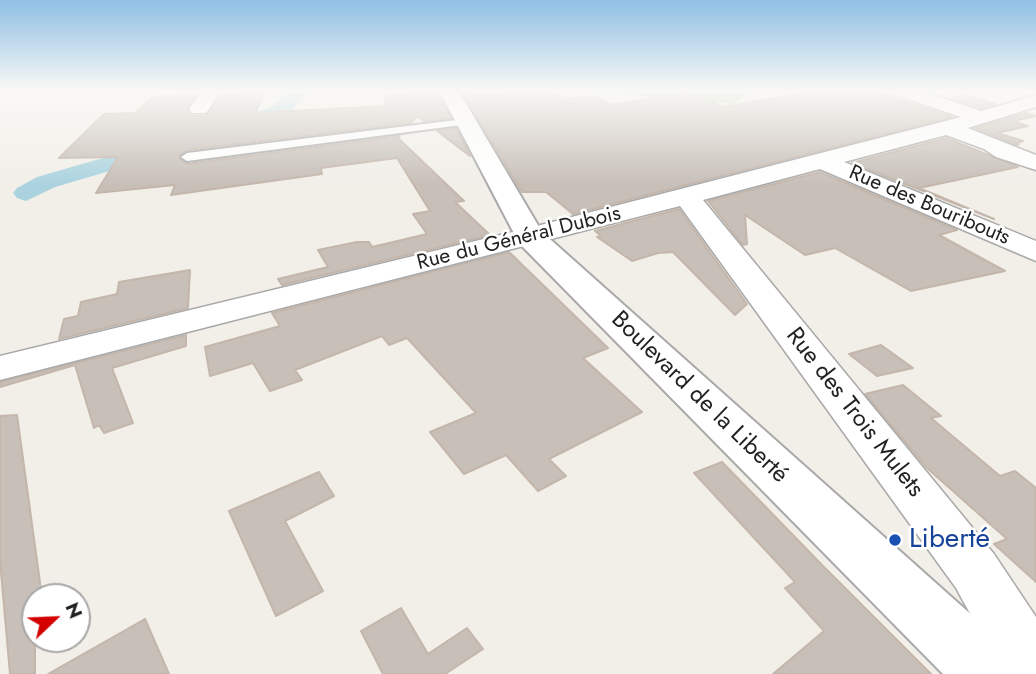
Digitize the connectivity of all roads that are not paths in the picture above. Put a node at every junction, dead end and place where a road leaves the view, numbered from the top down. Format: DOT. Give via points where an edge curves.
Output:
graph roads {
  1 [pos="970,121"];
  2 [pos="465,122"];
  3 [pos="947,128"];
  4 [pos="187,158"];
  5 [pos="822,161"];
  6 [pos="1036,163"];
  7 [pos="685,195"];
  8 [pos="530,237"];
  9 [pos="1036,252"];
  10 [pos="0,368"];
  11 [pos="1036,672"];
  12 [pos="989,674"];
  1 -- 3 [label="street, Rue du Général Dubois"];
  2 -- 4 [label="lane"];
  2 -- 8 [label="street, Boulevard de la Liberté"];
  3 -- 5 [label="street, Rue du Général Dubois"];
  3 -- 6 [label="street"];
  5 -- 7 [label="street, Rue du Général Dubois"];
  5 -- 9 [label="street, Rue des Bouribouts"];
  7 -- 8 [label="street, Rue du Général Dubois"];
  7 -- 11 [label="street, Rue des Trois Mulets" via="975,571"];
  8 -- 10 [label="street, Rue du Général Dubois"];
  8 -- 12 [label="street, Boulevard de la Liberté"];
}
